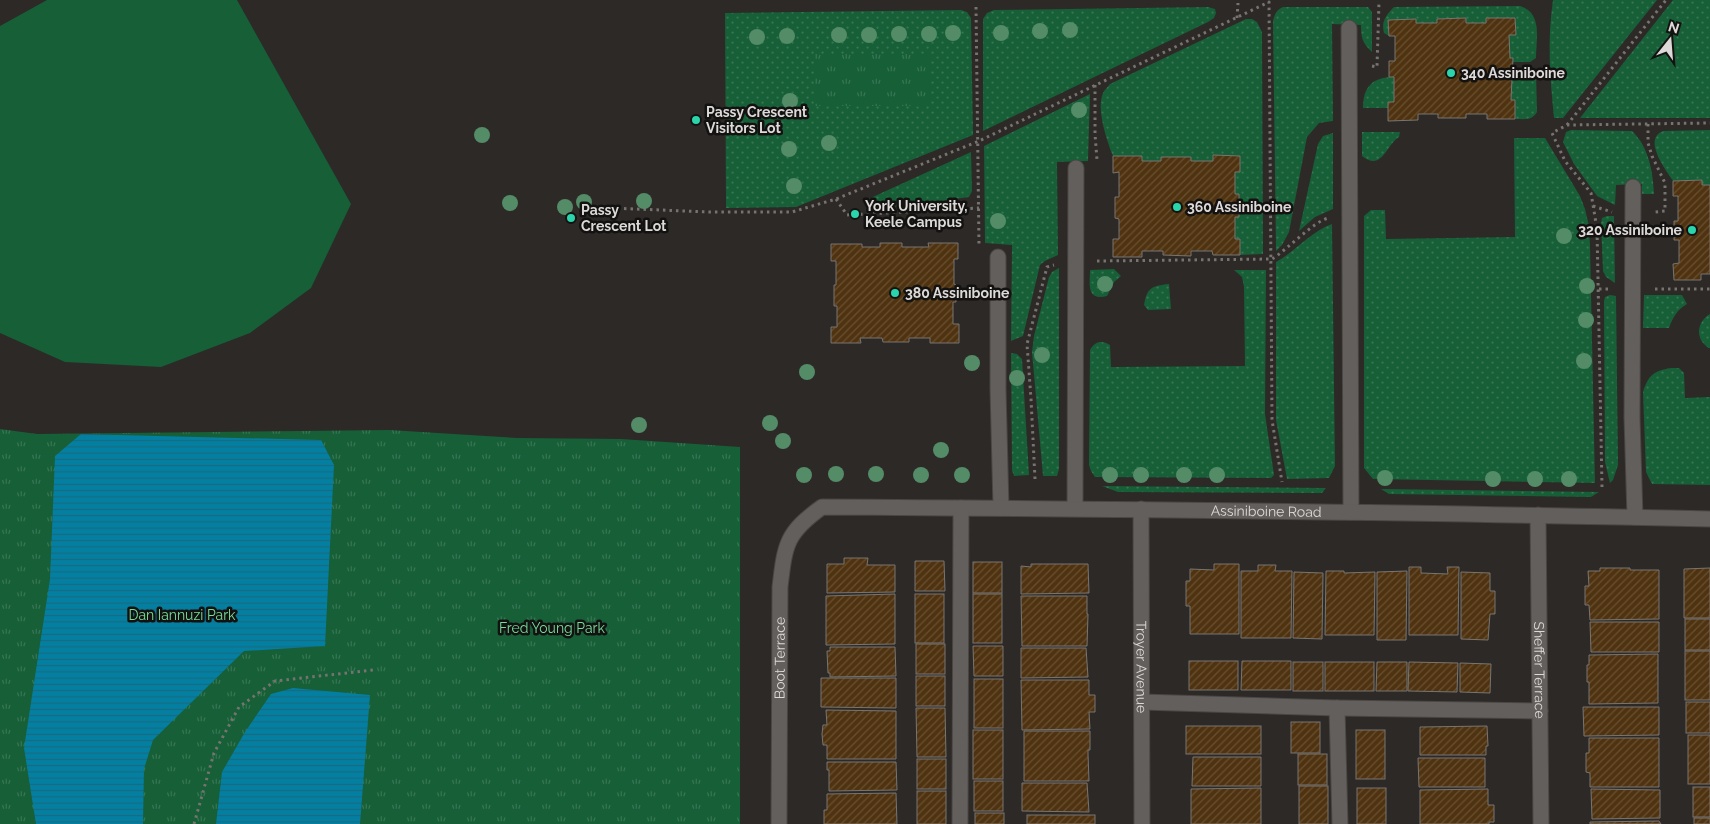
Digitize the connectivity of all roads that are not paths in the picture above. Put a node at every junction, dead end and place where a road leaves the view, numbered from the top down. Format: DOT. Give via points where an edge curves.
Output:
graph roads {
  1 [pos="1349,28"];
  2 [pos="1076,168"];
  3 [pos="1633,187"];
  4 [pos="998,257"];
  5 [pos="822,507"];
  6 [pos="961,508"];
  7 [pos="1002,508"];
  8 [pos="1074,508"];
  9 [pos="1141,509"];
  10 [pos="1351,512"];
  11 [pos="1538,515"];
  12 [pos="1635,517"];
  13 [pos="1710,519"];
  14 [pos="1142,702"];
  15 [pos="1338,708"];
  16 [pos="1540,711"];
  17 [pos="778,824"];
  18 [pos="960,824"];
  19 [pos="1142,824"];
  20 [pos="1340,824"];
  21 [pos="1541,824"];
  1 -- 10 [label="street"];
  2 -- 8 [label="street"];
  3 -- 12 [label="street"];
  4 -- 7 [label="street"];
  5 -- 6 [label="street, Assiniboine Road"];
  5 -- 17 [label="street, Boot Terrace" via="790,537 783,558"];
  6 -- 7 [label="street, Assiniboine Road"];
  6 -- 18 [label="street"];
  7 -- 8 [label="street, Assiniboine Road"];
  8 -- 9 [label="street, Assiniboine Road"];
  9 -- 10 [label="street, Assiniboine Road"];
  9 -- 14 [label="street, Troyer Avenue"];
  10 -- 11 [label="street, Assiniboine Road"];
  11 -- 12 [label="street, Assiniboine Road"];
  11 -- 16 [label="street, Sheffer Terrace"];
  12 -- 13 [label="street, Assiniboine Road"];
  14 -- 15 [label="street"];
  14 -- 19 [label="street, Troyer Avenue"];
  15 -- 16 [label="street"];
  15 -- 20 [label="street"];
  16 -- 21 [label="street, Sheffer Terrace"];
}
